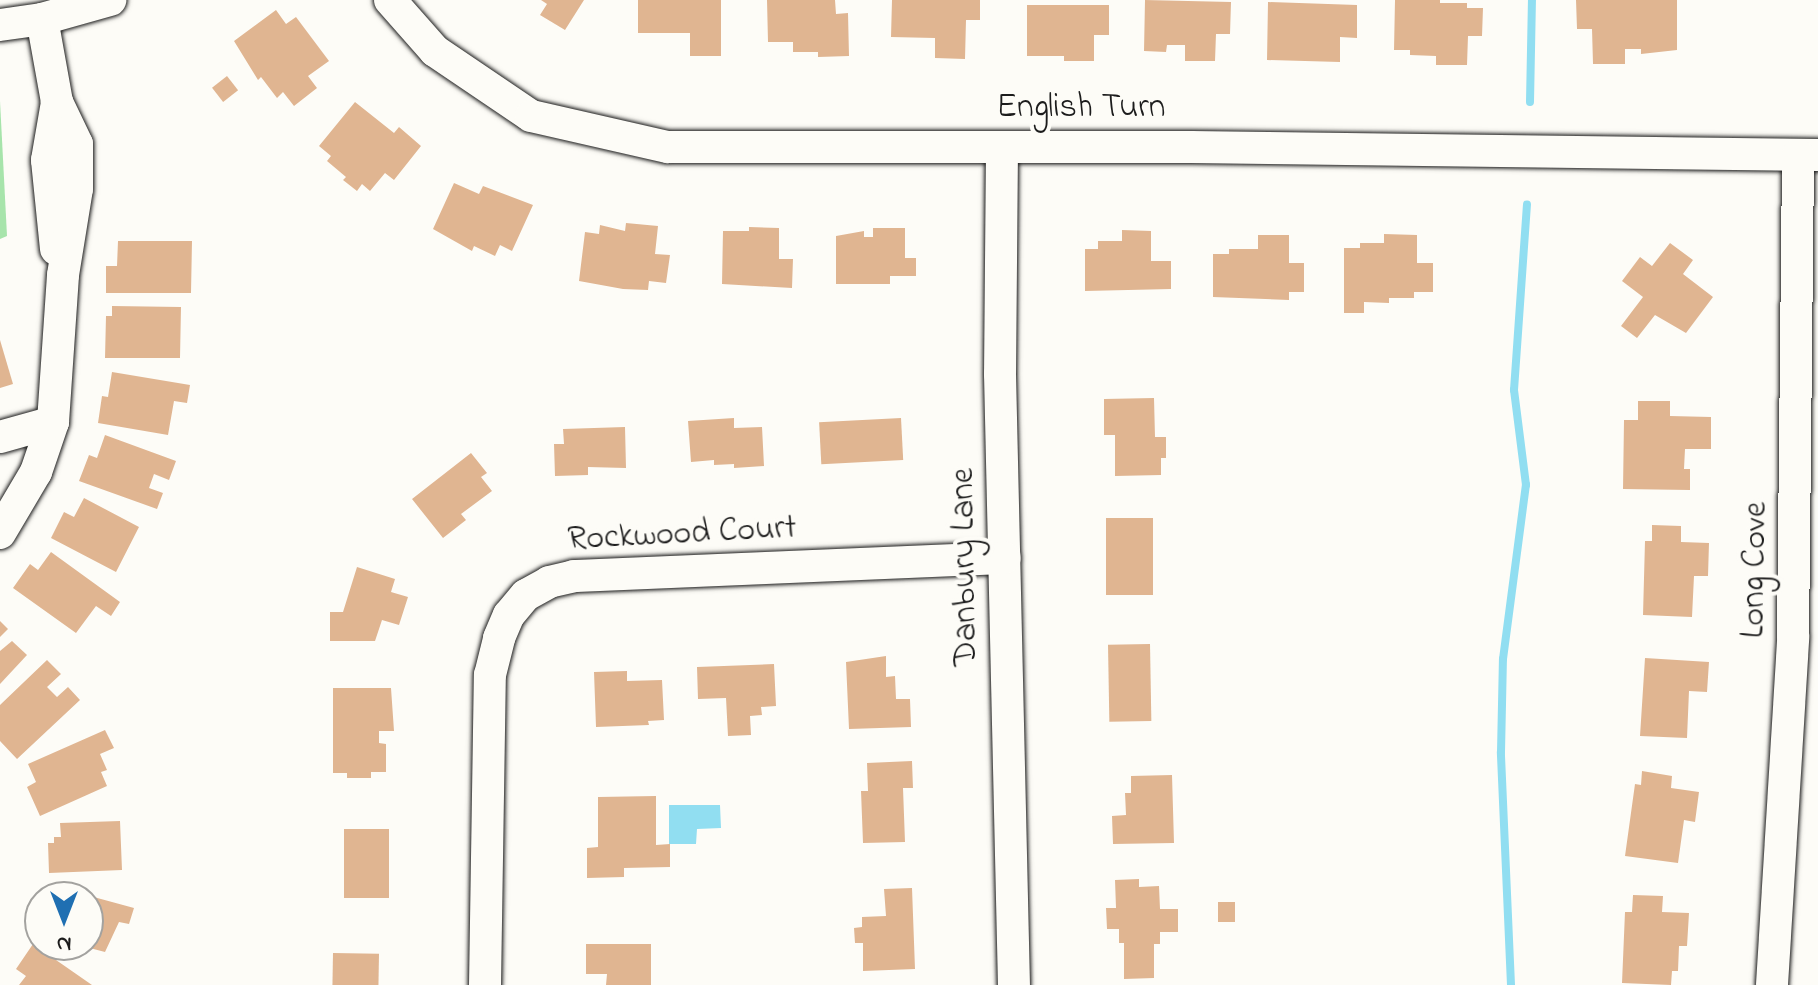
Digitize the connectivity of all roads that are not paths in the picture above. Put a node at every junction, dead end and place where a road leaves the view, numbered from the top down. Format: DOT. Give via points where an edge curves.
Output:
graph roads {
  1 [pos="110,0"];
  2 [pos="390,0"];
  3 [pos="42,19"];
  4 [pos="0,25"];
  5 [pos="1002,148"];
  6 [pos="1808,155"];
  7 [pos="53,422"];
  8 [pos="0,437"];
  9 [pos="0,533"];
  10 [pos="1005,558"];
  11 [pos="1805,638"];
  12 [pos="485,985"];
  13 [pos="1014,985"];
  14 [pos="1772,985"];
  1 -- 3 [label="street"];
  2 -- 5 [label="street, English Turn" via="435,51 531,116 668,147"];
  3 -- 4 [label="street"];
  3 -- 7 [label="street" via="57,102 47,160 54,241 63,275"];
  5 -- 6 [label="street, English Turn"];
  5 -- 10 [label="street, Danbury Lane"];
  6 -- 11 [label="street, Long Cove"];
  7 -- 8 [label="street"];
  7 -- 9 [label="street" via="36,472"];
  10 -- 12 [label="street, Rockwood Court" via="574,576 526,595 509,615 490,675"];
  10 -- 13 [label="street, Danbury Lane"];
  11 -- 14 [label="street, Long Cove"];
}
